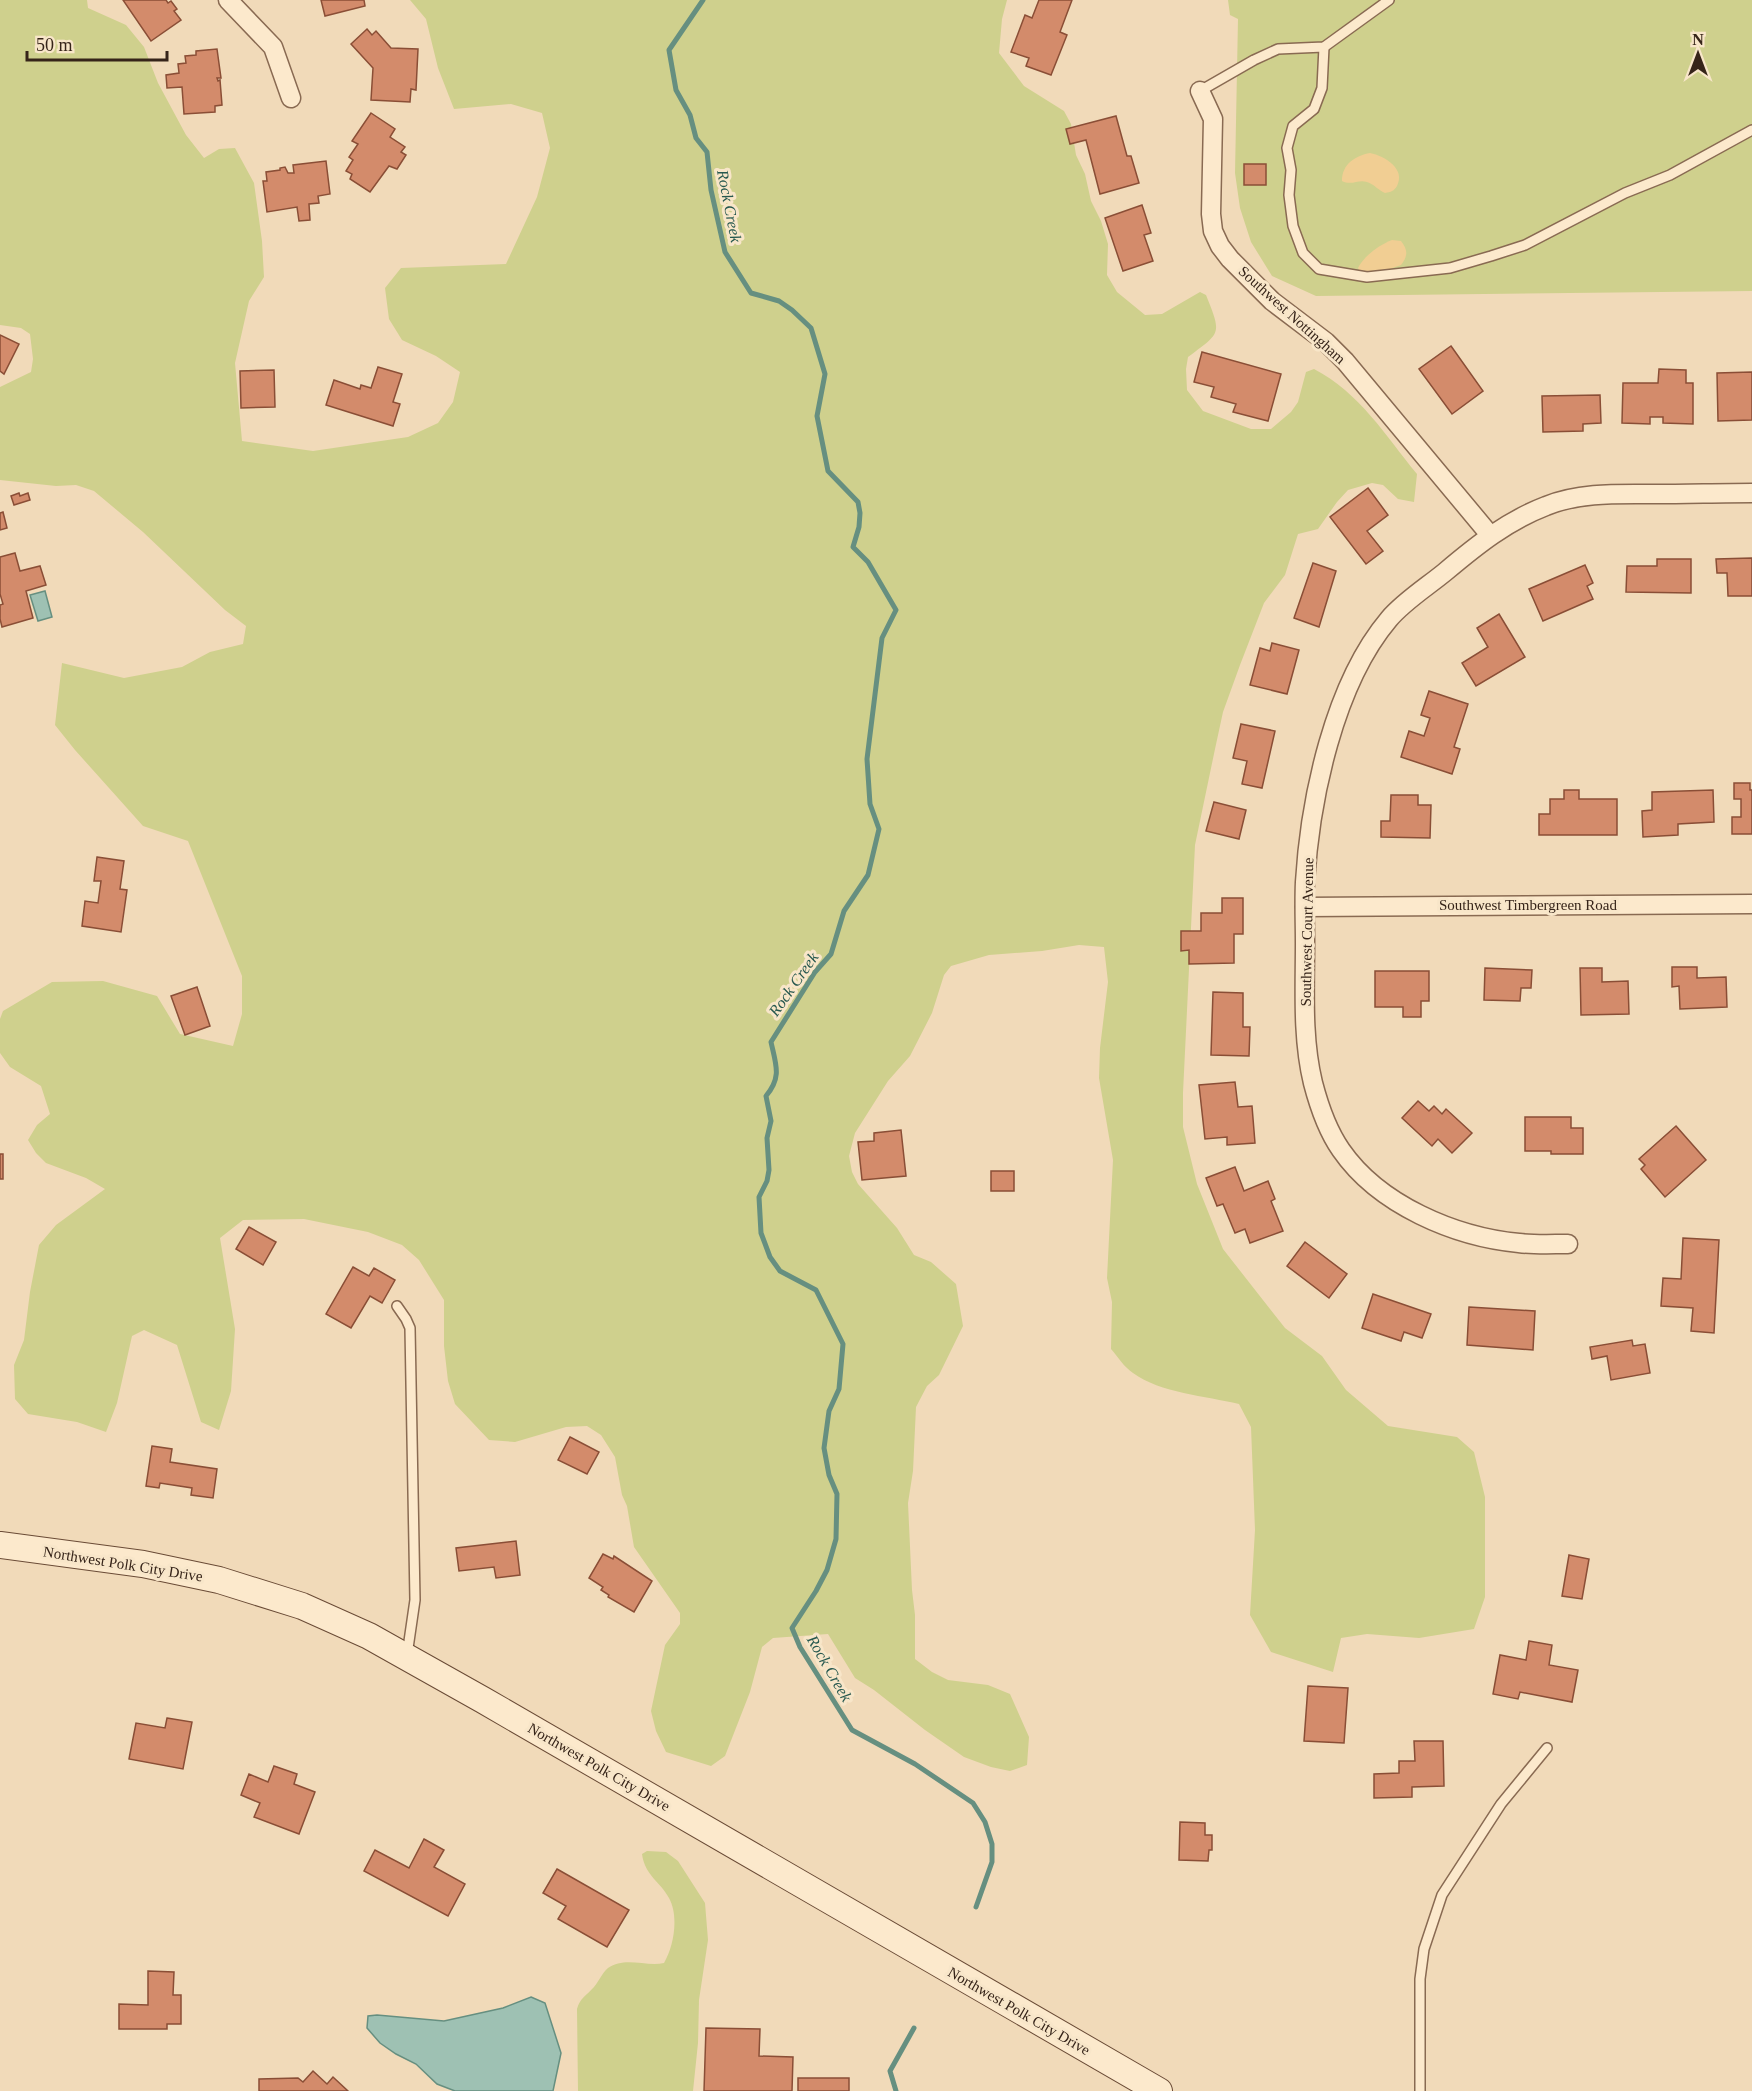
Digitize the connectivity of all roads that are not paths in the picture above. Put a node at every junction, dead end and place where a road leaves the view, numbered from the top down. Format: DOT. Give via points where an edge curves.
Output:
graph roads {
  1 [pos="228,0"];
  2 [pos="1389,0"];
  3 [pos="1324,47"];
  4 [pos="1200,91"];
  5 [pos="291,98"];
  6 [pos="1752,130"];
  7 [pos="1752,493"];
  8 [pos="1490,535"];
  9 [pos="1752,904"];
  10 [pos="1305,907"];
  11 [pos="1568,1244"];
  12 [pos="397,1306"];
  13 [pos="0,1545"];
  14 [pos="407,1657"];
  15 [pos="1547,1748"];
  16 [pos="1159,2091"];
  17 [pos="1420,2091"];
  1 -- 5 [label="street" via="273,47"];
  2 -- 3 [label="lane"];
  3 -- 4 [label="lane" via="1278,49"];
  3 -- 6 [label="lane" via="1322,88 1314,109 1293,126 1287,148 1293,226 1304,253 1319,269 1367,277 1450,268 1491,256 1525,245 1625,193 1670,175"];
  4 -- 8 [label="street, Southwest Nottingham" via="1213,119 1211,214 1220,246 1272,301 1326,342 1345,362"];
  7 -- 8 [label="street, Southwest Court Avenue" via="1610,494 1569,499 1548,505"];
  8 -- 10 [label="street, Southwest Court Avenue" via="1390,617 1353,678 1337,716 1319,783 1308,851"];
  9 -- 10 [label="street, Southwest Timbergreen Road"];
  10 -- 11 [label="street, Southwest Court Avenue" via="1306,1043 1322,1113 1341,1150 1399,1204 1437,1223 1521,1244"];
  12 -- 14 [label="lane" via="410,1328 415,1600"];
  13 -- 14 [label="street, Northwest Polk City Drive" via="143,1564 219,1580 302,1606"];
  14 -- 16 [label="street, Northwest Polk City Drive"];
  15 -- 17 [label="lane" via="1502,1804 1442,1895 1424,1949 1420,1979"];
}
